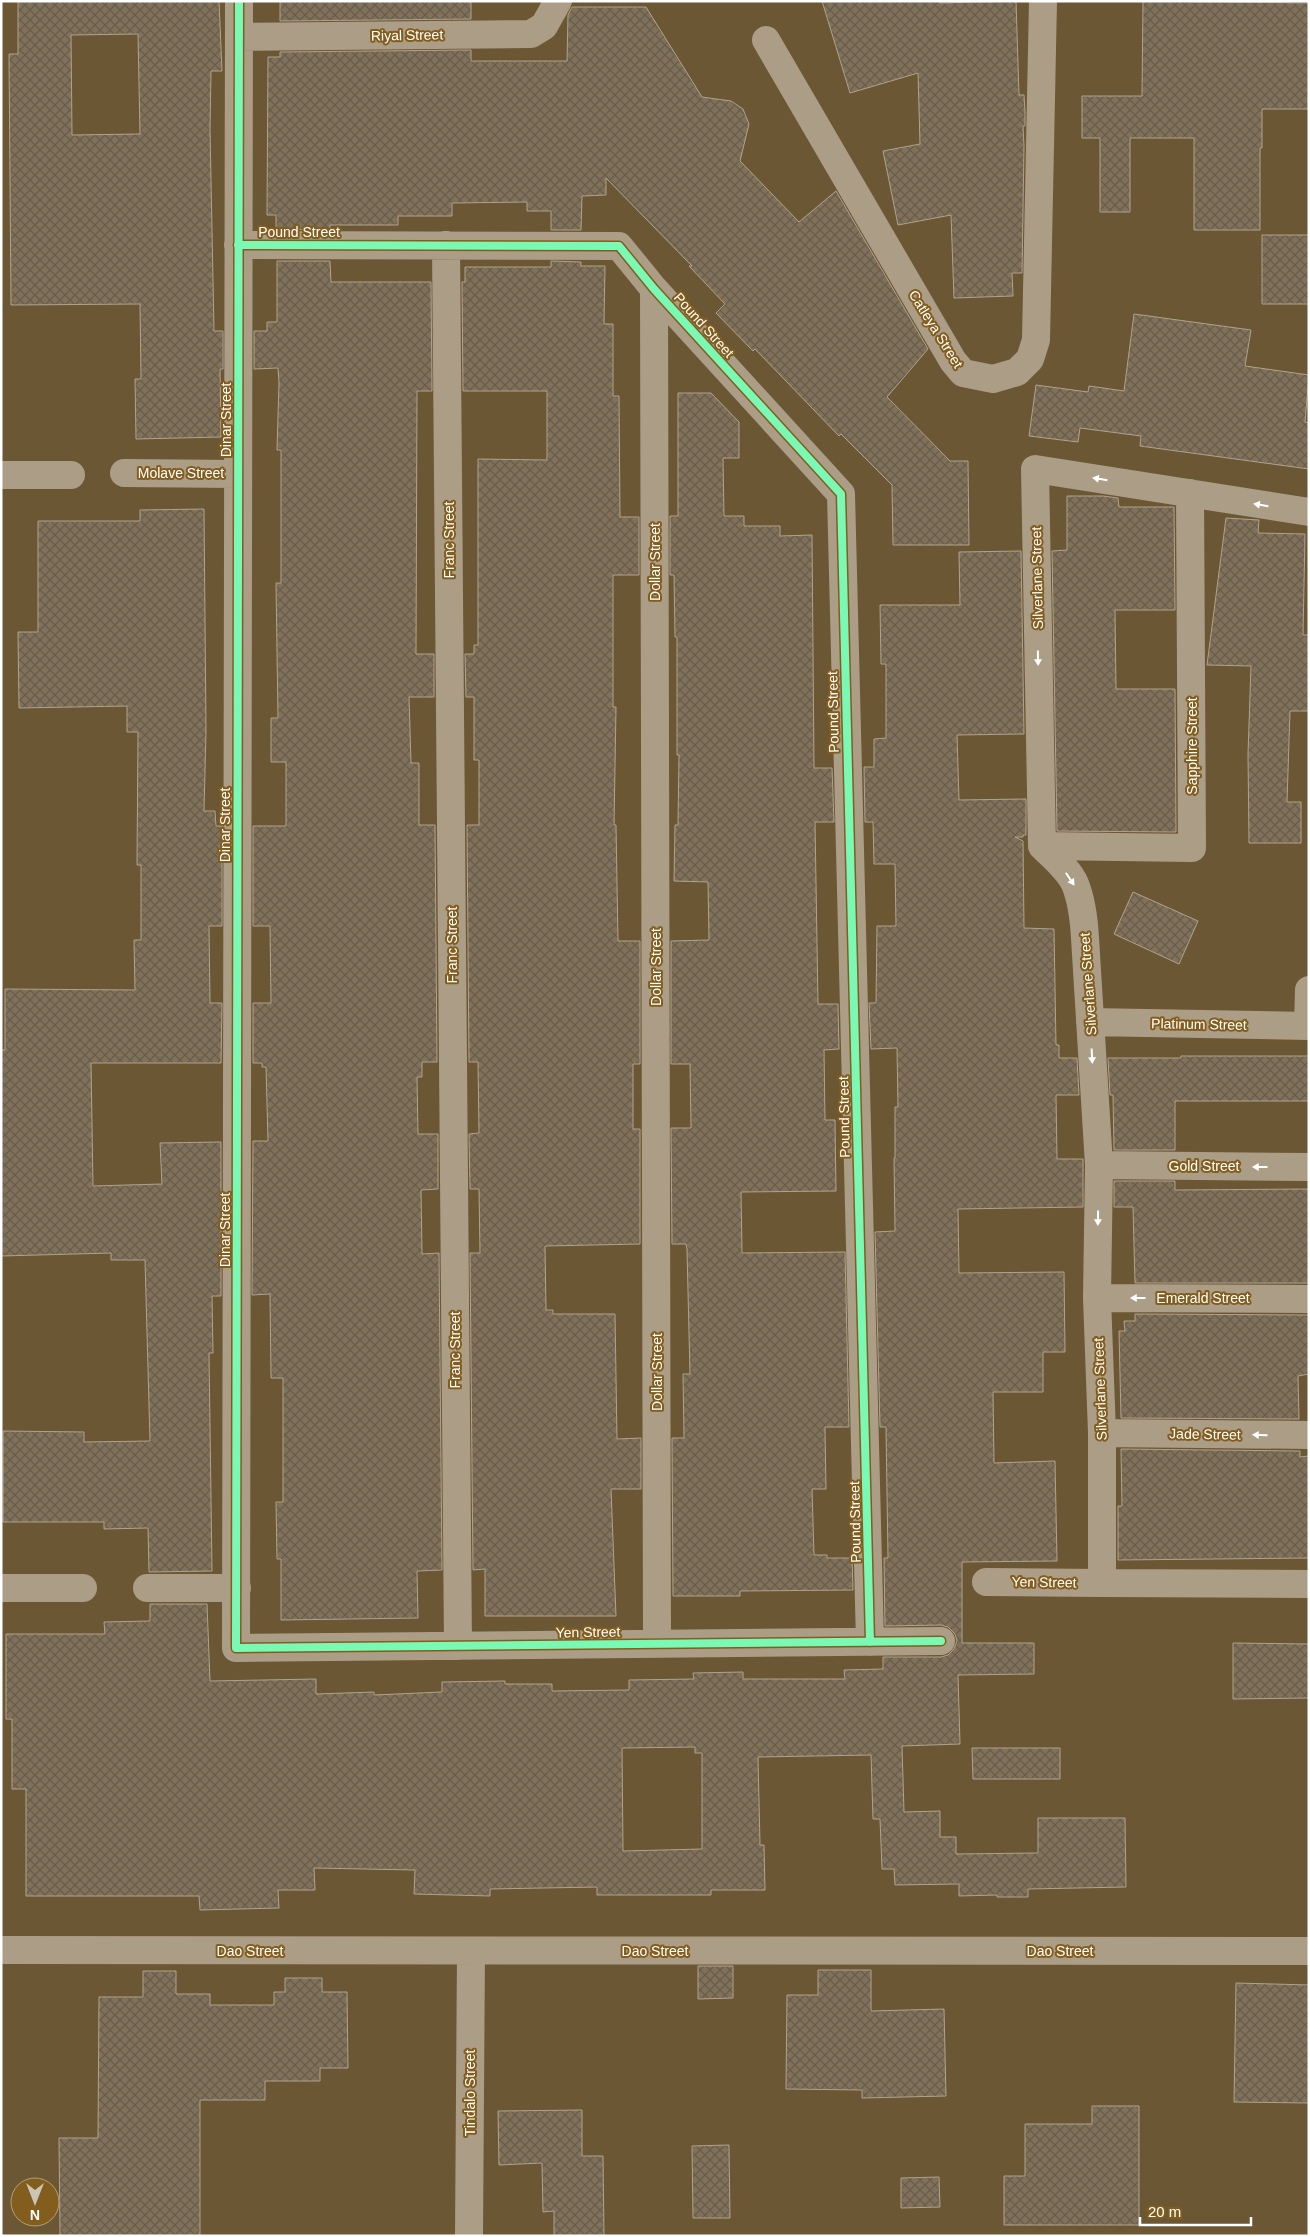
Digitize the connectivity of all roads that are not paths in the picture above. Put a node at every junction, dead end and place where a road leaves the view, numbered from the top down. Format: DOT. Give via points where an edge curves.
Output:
graph roads {
  1 [pos="239,1"];
  2 [pos="558,1"];
  3 [pos="1043,1"];
  4 [pos="239,37"];
  5 [pos="766,40"];
  6 [pos="238,245"];
  7 [pos="446,245"];
  8 [pos="654,289"];
  9 [pos="124,473"];
  10 [pos="238,474"];
  11 [pos="1,475"];
  12 [pos="71,475"];
  13 [pos="1190,494"];
  14 [pos="1309,512"];
  15 [pos="1042,846"];
  16 [pos="1309,990"];
  17 [pos="1090,1022"];
  18 [pos="1308,1026"];
  19 [pos="1099,1166"];
  20 [pos="1309,1167"];
  21 [pos="1097,1298"];
  22 [pos="1309,1299"];
  23 [pos="1102,1434"];
  24 [pos="1309,1436"];
  25 [pos="986,1582"];
  26 [pos="1102,1583"];
  27 [pos="1309,1584"];
  28 [pos="1,1588"];
  29 [pos="83,1588"];
  30 [pos="147,1588"];
  31 [pos="236,1588"];
  32 [pos="941,1641"];
  33 [pos="870,1642"];
  34 [pos="657,1644"];
  35 [pos="458,1646"];
  36 [pos="236,1648"];
  37 [pos="1,1950"];
  38 [pos="471,1951"];
  39 [pos="1309,1952"];
  40 [pos="469,2236"];
  1 -- 4 [label="street, Dinar Street"];
  2 -- 4 [label="street, Riyal Street" via="544,26 530,34"];
  3 -- 5 [label="street, Catleya Street" via="1036,340 1030,360 1018,372 993,379 963,373 953,361"];
  4 -- 6 [label="street, Dinar Street"];
  6 -- 7 [label="street, Pound Street"];
  6 -- 10 [label="street, Dinar Street"];
  7 -- 8 [label="street, Pound Street" via="619,246"];
  7 -- 35 [label="street, Franc Street"];
  8 -- 33 [label="street, Pound Street" via="841,494"];
  8 -- 34 [label="street, Dollar Street"];
  9 -- 10 [label="street, Molave Street"];
  10 -- 31 [label="street, Dinar Street"];
  11 -- 12 [label="street"];
  14 -- 13 [label="street, Silverlane Street, one-way"];
  13 -- 15 [label="street, Sapphire Street" via="1192,848"];
  13 -- 15 [label="street, Silverlane Street, one-way" via="1036,469"];
  15 -- 17 [label="street, Silverlane Street, one-way" via="1075,883 1083,915"];
  16 -- 18 [label="street"];
  17 -- 18 [label="street, Platinum Street"];
  17 -- 19 [label="street, Silverlane Street, one-way"];
  20 -- 19 [label="street, Gold Street, one-way"];
  19 -- 21 [label="street, Silverlane Street, one-way"];
  22 -- 21 [label="street, Emerald Street, one-way"];
  21 -- 23 [label="street, Silverlane Street"];
  24 -- 23 [label="street, Jade Street, one-way"];
  23 -- 26 [label="street, Silverlane Street"];
  25 -- 26 [label="street, Yen Street"];
  26 -- 27 [label="street"];
  28 -- 29 [label="street"];
  30 -- 31 [label="street"];
  31 -- 36 [label="street, Dinar Street"];
  32 -- 33 [label="street, Yen Street"];
  33 -- 34 [label="street, Yen Street"];
  34 -- 35 [label="street, Yen Street"];
  35 -- 36 [label="street, Yen Street"];
  37 -- 38 [label="street, Dao Street"];
  38 -- 39 [label="street, Dao Street"];
  38 -- 40 [label="street, Tindalo Street"];
}
